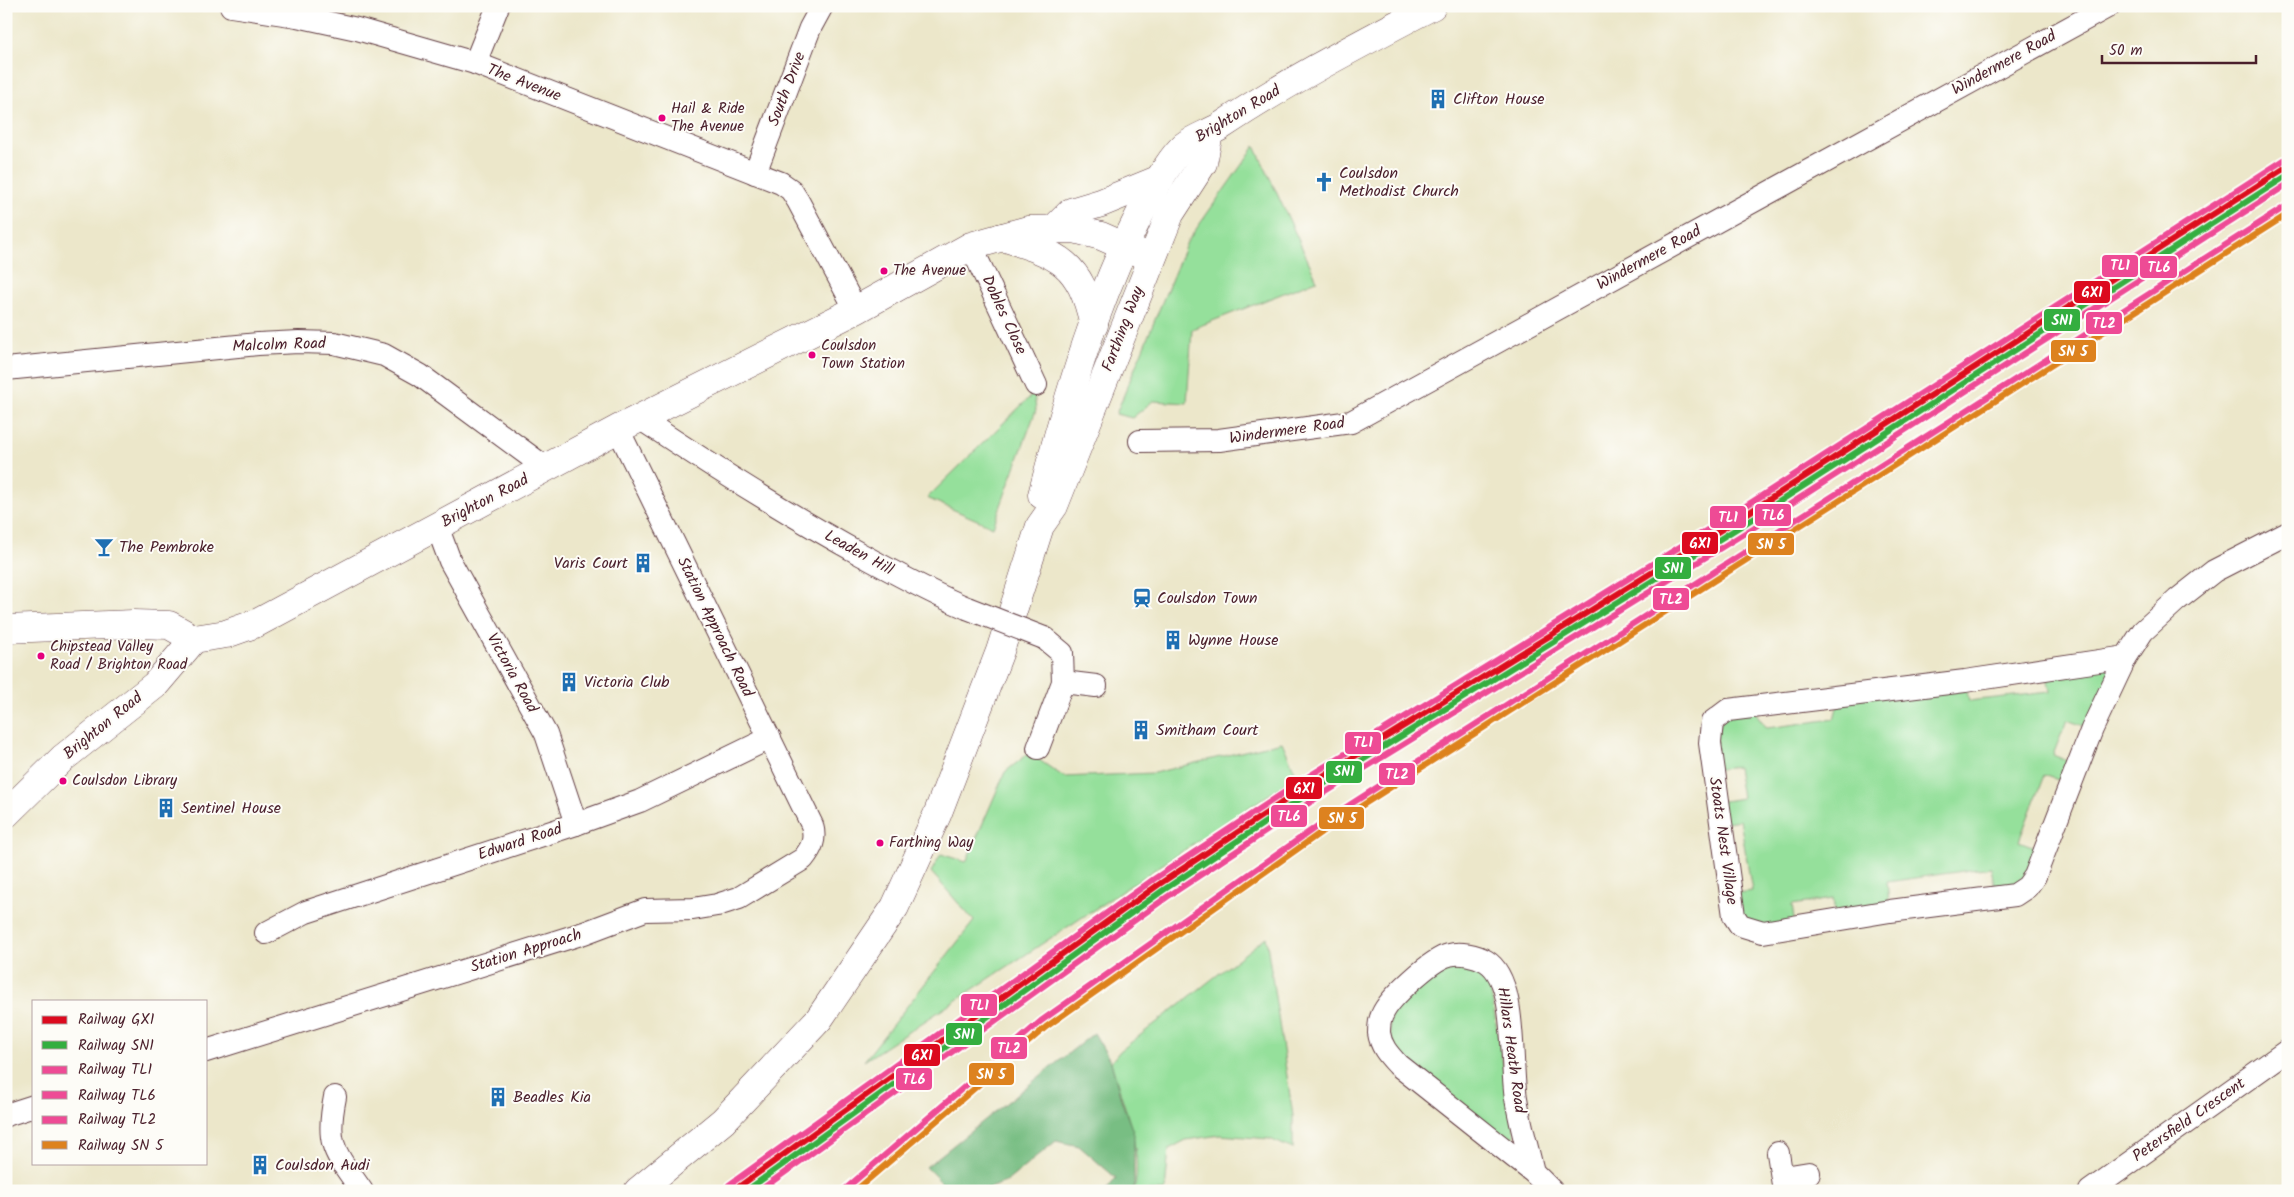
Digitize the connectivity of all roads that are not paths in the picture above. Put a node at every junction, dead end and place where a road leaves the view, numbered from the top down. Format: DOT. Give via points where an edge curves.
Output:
graph roads {
  1 [pos="231,6"];
  2 [pos="498,6"];
  3 [pos="822,6"];
  4 [pos="1432,6"];
  5 [pos="2109,6"];
  6 [pos="475,63"];
  7 [pos="1209,133"];
  8 [pos="754,173"];
  9 [pos="1160,179"];
  10 [pos="1055,228"];
  11 [pos="1002,237"];
  12 [pos="972,246"];
  13 [pos="1125,246"];
  14 [pos="1151,258"];
  15 [pos="856,310"];
  16 [pos="1094,325"];
  17 [pos="6,369"];
  18 [pos="1036,384"];
  19 [pos="630,424"];
  20 [pos="1140,441"];
  21 [pos="546,468"];
  22 [pos="437,526"];
  23 [pos="1040,526"];
  24 [pos="2288,533"];
  25 [pos="6,629"];
  26 [pos="194,638"];
  27 [pos="2126,657"];
  28 [pos="1062,682"];
  29 [pos="1096,686"];
  30 [pos="770,738"];
  31 [pos="1038,748"];
  32 [pos="6,814"];
  33 [pos="576,824"];
  34 [pos="812,825"];
  35 [pos="266,933"];
  36 [pos="208,1050"];
  37 [pos="2288,1050"];
  38 [pos="335,1097"];
  39 [pos="32,1107"];
  40 [pos="6,1115"];
  41 [pos="1778,1153"];
  42 [pos="1533,1172"];
  43 [pos="1809,1174"];
  44 [pos="1784,1184"];
  45 [pos="362,1191"];
  46 [pos="638,1191"];
  47 [pos="1552,1191"];
  48 [pos="2090,1191"];
  1 -- 6 [label="street, The Avenue" via="356,29"];
  2 -- 6 [label="street"];
  3 -- 8 [label="street, South Drive" via="810,28"];
  4 -- 7 [label="main road, Brighton Road" via="1302,75"];
  5 -- 20 [label="street, Windermere Road" via="1351,422 1219,440 1168,431"];
  6 -- 8 [label="street, The Avenue"];
  7 -- 9 [label="main road, Brighton Road" via="1185,146"];
  7 -- 14 [label="main road, Farthing Way" via="1203,163 1170,214"];
  8 -- 15 [label="street, The Avenue" via="791,190"];
  9 -- 10 [label="main road, Brighton Road" via="1101,204 1072,212"];
  9 -- 13 [label="main road, Farthing Way"];
  10 -- 11 [label="main road, Brighton Road" via="1028,230"];
  10 -- 13 [label="main road, Brighton Road" via="1074,229"];
  11 -- 12 [label="main road, Brighton Road"];
  11 -- 16 [label="main road" via="1056,256 1066,263 1079,279"];
  12 -- 15 [label="main road, Brighton Road"];
  12 -- 18 [label="street, Dobles Close"];
  13 -- 14 [label="main road, Brighton Road"];
  13 -- 16 [label="main road, Farthing Way"];
  14 -- 23 [label="main road, Farthing Way" via="1054,506"];
  15 -- 19 [label="main road, Brighton Road"];
  16 -- 23 [label="main road, Farthing Way" via="1057,437 1040,502"];
  17 -- 21 [label="street, Malcolm Road" via="258,344 344,344 384,355 420,375"];
  19 -- 21 [label="main road, Brighton Road"];
  19 -- 28 [label="street, Leaden Hill, bridge" via="910,581 967,608 1044,638 1062,653"];
  19 -- 30 [label="street, Station Approach Road"];
  21 -- 22 [label="main road, Brighton Road"];
  22 -- 26 [label="main road, Brighton Road" via="257,623 226,634"];
  22 -- 33 [label="street, Victoria Road" via="450,561 546,734"];
  23 -- 46 [label="main road, Farthing Way" via="1000,651 937,815 895,907 819,1019 723,1121"];
  24 -- 27 [label="street, Stoats Nest Village" via="2214,571 2143,631"];
  25 -- 26 [label="main road" via="169,625"];
  26 -- 32 [label="main road, Brighton Road" via="155,685 63,758"];
  27 -- 27 [label="street, Stoats Nest Village" via="1965,681 1728,710 1712,722 1710,743 1734,916 1740,926 1762,932 2015,895 2027,887 2035,876 2077,764"];
  28 -- 29 [label="street"];
  28 -- 31 [label="street, Leaden Hill"];
  30 -- 33 [label="street, Edward Road" via="640,801"];
  30 -- 34 [label="street, Station Approach Road"];
  33 -- 35 [label="street, Edward Road" via="306,912"];
  34 -- 36 [label="street, Station Approach" via="813,843 803,859 739,898 693,909 645,910 584,933"];
  37 -- 48 [label="street, Petersfield Crescent"];
  38 -- 45 [label="street" via="330,1134 337,1154"];
  39 -- 40 [label="street"];
  41 -- 44 [label="street"];
  42 -- 42 [label="street, Hillars Heath Road" via="1516,1098 1506,992 1499,975 1487,961 1470,955 1448,955 1431,965 1391,1000 1382,1015 1379,1032 1384,1050 1398,1065"];
  42 -- 47 [label="street, Hillars Heath Road"];
  43 -- 44 [label="street"];
}
